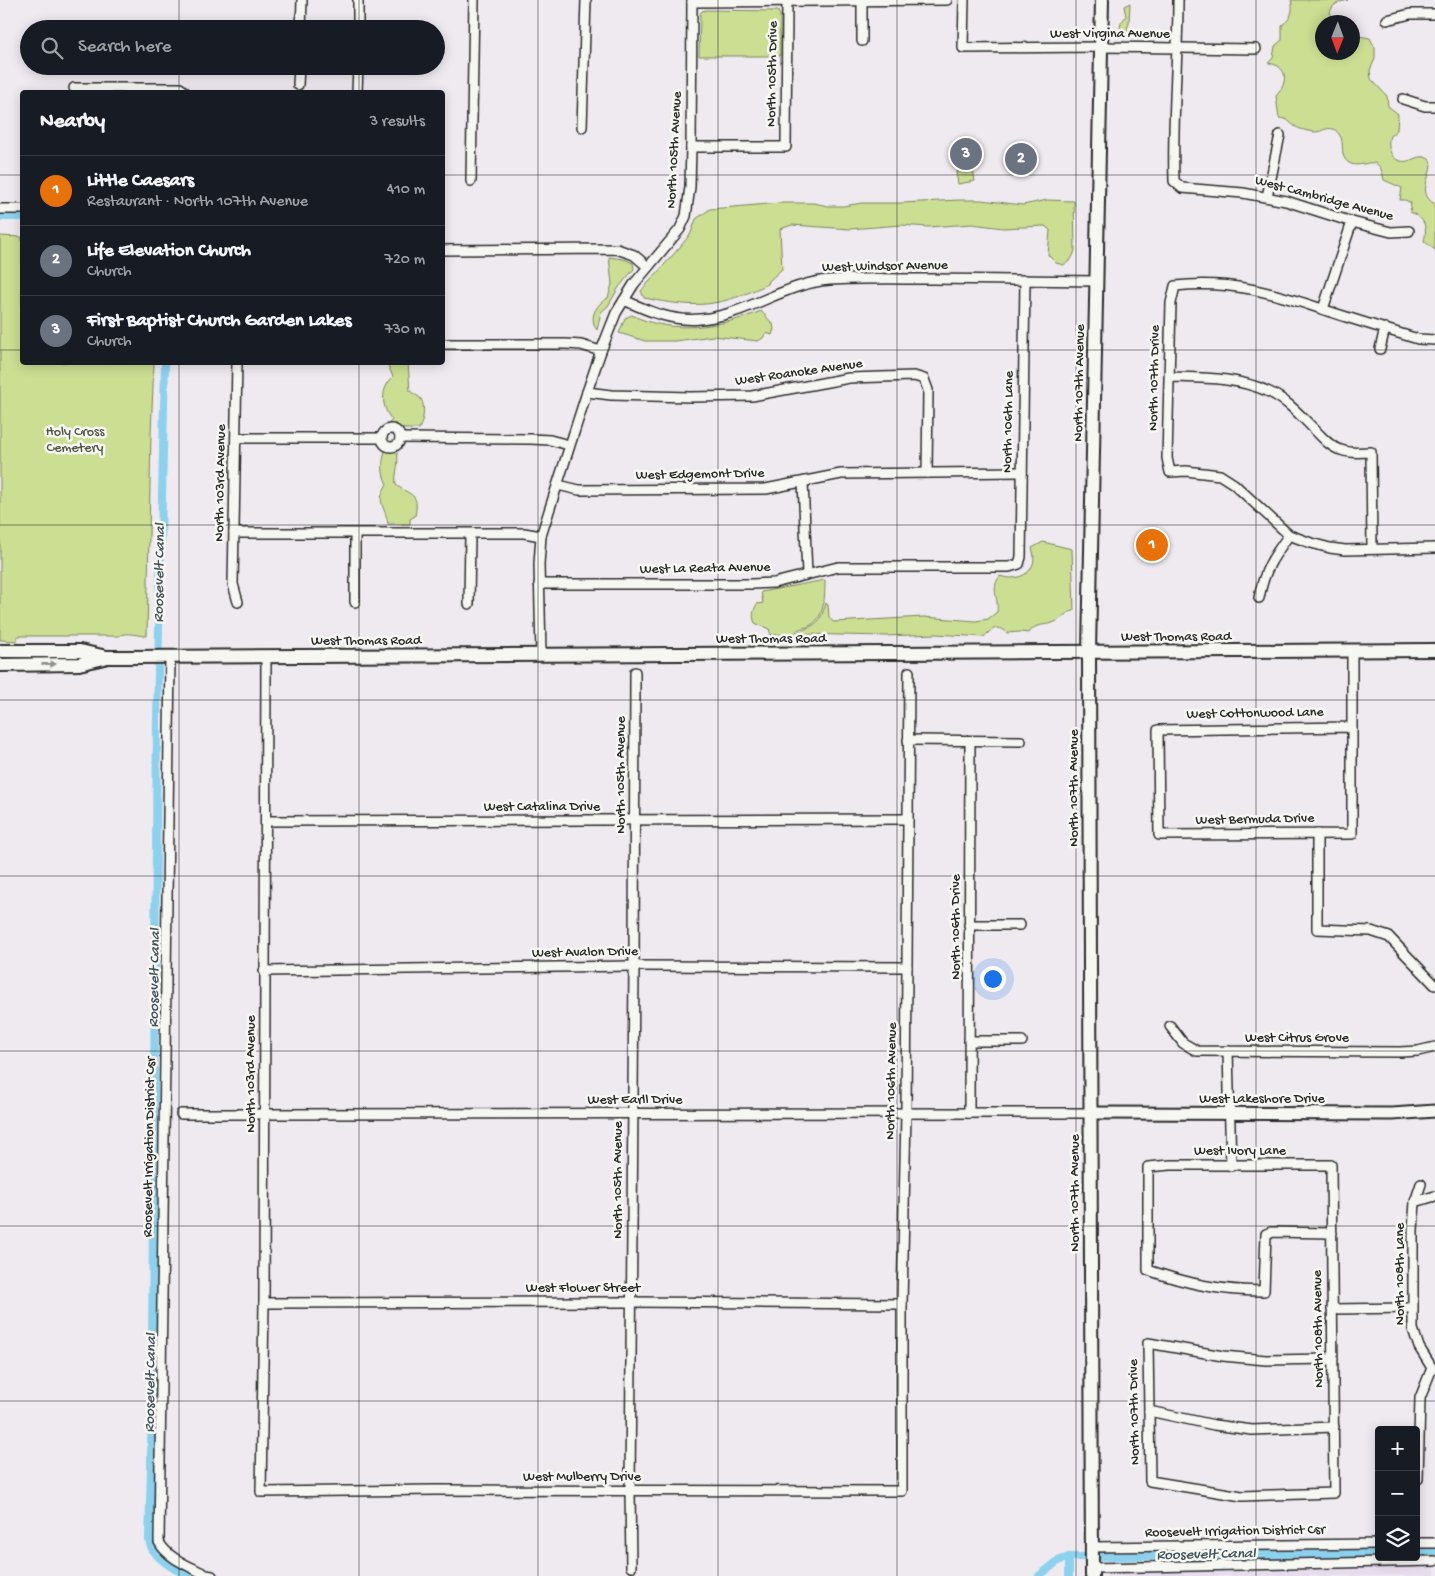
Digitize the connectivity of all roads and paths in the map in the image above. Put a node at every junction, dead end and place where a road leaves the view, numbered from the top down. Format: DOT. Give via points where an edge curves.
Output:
graph roads {
  1 [pos="302,0"];
  2 [pos="358,0"];
  3 [pos="474,0"];
  4 [pos="586,0"];
  5 [pos="947,0"];
  6 [pos="964,0"];
  7 [pos="1102,0"];
  8 [pos="1178,0"];
  9 [pos="692,1"];
  10 [pos="862,1"];
  11 [pos="787,2"];
  12 [pos="1435,14"];
  13 [pos="301,20"];
  14 [pos="358,20"];
  15 [pos="1387,20"];
  16 [pos="862,41"];
  17 [pos="1101,47"];
  18 [pos="1178,48"];
  19 [pos="1256,49"];
  20 [pos="299,75"];
  21 [pos="358,75"];
  22 [pos="298,85"];
  23 [pos="74,88"];
  24 [pos="182,90"];
  25 [pos="357,90"];
  26 [pos="1403,99"];
  27 [pos="1435,106"];
  28 [pos="582,127"];
  29 [pos="1280,135"];
  30 [pos="691,147"];
  31 [pos="471,181"];
  32 [pos="1267,197"];
  33 [pos="0,209"];
  34 [pos="20,209"];
  35 [pos="1352,222"];
  36 [pos="1409,231"];
  37 [pos="445,250"];
  38 [pos="648,267"];
  39 [pos="1026,280"];
  40 [pos="1096,281"];
  41 [pos="624,300"];
  42 [pos="1322,309"];
  43 [pos="1385,328"];
  44 [pos="1435,340"];
  45 [pos="445,344"];
  46 [pos="1380,349"];
  47 [pos="601,351"];
  48 [pos="237,365"];
  49 [pos="1170,377"];
  50 [pos="587,392"];
  51 [pos="236,438"];
  52 [pos="570,444"];
  53 [pos="927,472"];
  54 [pos="1022,472"];
  55 [pos="803,482"];
  56 [pos="558,485"];
  57 [pos="234,533"];
  58 [pos="355,534"];
  59 [pos="470,534"];
  60 [pos="1289,534"];
  61 [pos="541,536"];
  62 [pos="1372,548"];
  63 [pos="1435,548"];
  64 [pos="1019,564"];
  65 [pos="807,574"];
  66 [pos="539,584"];
  67 [pos="1259,598"];
  68 [pos="238,602"];
  69 [pos="355,602"];
  70 [pos="469,604"];
  71 [pos="1435,650"];
  72 [pos="0,651"];
  73 [pos="1352,651"];
  74 [pos="1089,652"];
  75 [pos="540,655"];
  76 [pos="266,656"];
  77 [pos="107,657"];
  78 [pos="170,657"];
  79 [pos="0,665"];
  80 [pos="635,672"];
  81 [pos="909,672"];
  82 [pos="1352,727"];
  83 [pos="908,740"];
  84 [pos="970,740"];
  85 [pos="1021,741"];
  86 [pos="634,820"];
  87 [pos="908,820"];
  88 [pos="266,821"];
  89 [pos="1317,834"];
  90 [pos="1159,835"];
  91 [pos="969,925"];
  92 [pos="1020,925"];
  93 [pos="634,966"];
  94 [pos="906,967"];
  95 [pos="264,971"];
  96 [pos="1435,985"];
  97 [pos="1170,1026"];
  98 [pos="969,1041"];
  99 [pos="1022,1041"];
  100 [pos="1435,1047"];
  101 [pos="1228,1052"];
  102 [pos="1435,1111"];
  103 [pos="906,1113"];
  104 [pos="969,1113"];
  105 [pos="1090,1113"];
  106 [pos="181,1114"];
  107 [pos="265,1114"];
  108 [pos="632,1114"];
  109 [pos="1229,1114"];
  110 [pos="1331,1165"];
  111 [pos="1231,1166"];
  112 [pos="1421,1184"];
  113 [pos="1435,1196"];
  114 [pos="1415,1202"];
  115 [pos="1332,1233"];
  116 [pos="632,1302"];
  117 [pos="264,1303"];
  118 [pos="902,1304"];
  119 [pos="1412,1308"];
  120 [pos="1332,1309"];
  121 [pos="1333,1359"];
  122 [pos="1434,1369"];
  123 [pos="1149,1411"];
  124 [pos="1334,1427"];
  125 [pos="1418,1471"];
  126 [pos="630,1491"];
  127 [pos="902,1491"];
  128 [pos="261,1492"];
  129 [pos="1334,1493"];
  130 [pos="1420,1543"];
  131 [pos="1435,1543"];
  132 [pos="1375,1544"];
  133 [pos="1092,1547"];
  134 [pos="1435,1561"];
  135 [pos="631,1567"];
  136 [pos="1092,1570"];
  137 [pos="212,1576"];
  1 -- 13 [label="street"];
  2 -- 14 [label="street"];
  3 -- 31 [label="street"];
  4 -- 28 [label="street"];
  5 -- 10 [label="street"];
  6 -- 17 [label="street, West Virgina Avenue" via="963,48"];
  7 -- 17 [label="main road, North 107th Avenue"];
  8 -- 18 [label="street"];
  9 -- 11 [label="street"];
  9 -- 30 [label="street, North 105th Avenue"];
  10 -- 11 [label="street"];
  10 -- 16 [label="street"];
  11 -- 30 [label="street, North 105th Drive" via="786,147"];
  12 -- 15 [label="street" via="1410,14"];
  17 -- 18 [label="street, West Virgina Avenue"];
  17 -- 40 [label="main road, North 107th Avenue"];
  18 -- 19 [label="street, West Virgina Avenue"];
  18 -- 32 [label="street, West Cambridge Avenue" via="1174,181 1182,188"];
  20 -- 22 [label="street"];
  21 -- 25 [label="street"];
  23 -- 24 [label="street"];
  26 -- 27 [label="street"];
  29 -- 32 [label="street"];
  30 -- 38 [label="street, North 105th Avenue" via="686,216 680,229"];
  32 -- 35 [label="street, West Cambridge Avenue"];
  33 -- 34 [label="street"];
  35 -- 36 [label="street, West Cambridge Avenue" via="1391,232"];
  35 -- 42 [label="street"];
  37 -- 38 [label="street" via="617,249 634,255"];
  38 -- 41 [label="street, North 105th Avenue"];
  39 -- 40 [label="street, West Windsor Avenue"];
  39 -- 41 [label="street, West Windsor Avenue" via="814,282 734,312 700,320 653,313"];
  39 -- 54 [label="street, North 106th Lane"];
  40 -- 74 [label="main road, North 107th Avenue"];
  41 -- 47 [label="street, North 105th Avenue"];
  42 -- 43 [label="street"];
  42 -- 49 [label="street, North 107th Drive" via="1237,286 1175,286 1171,303"];
  43 -- 44 [label="street" via="1418,339"];
  43 -- 46 [label="street"];
  45 -- 47 [label="street" via="566,344"];
  47 -- 50 [label="street, North 105th Avenue"];
  48 -- 51 [label="street, North 103rd Avenue"];
  49 -- 60 [label="street, North 107th Drive" via="1167,458 1170,472 1220,474"];
  49 -- 62 [label="street" via="1222,378 1268,391 1288,404 1328,444 1353,453 1371,452"];
  50 -- 52 [label="street, North 105th Avenue"];
  50 -- 53 [label="street, West Roanoke Avenue" via="680,397 752,396 849,378 914,376 924,379 928,390"];
  51 -- 52 [label="street" via="381,438 390,429 396,431 400,438 531,439"];
  51 -- 57 [label="street, North 103rd Avenue"];
  52 -- 56 [label="street, North 105th Avenue"];
  53 -- 54 [label="street, West Edgemont Drive"];
  53 -- 55 [label="street, West Edgemont Drive" via="841,474"];
  54 -- 64 [label="street, North 106th Lane"];
  55 -- 56 [label="street, West Edgemont Drive" via="766,489 579,490"];
  55 -- 65 [label="street"];
  56 -- 61 [label="street, North 105th Avenue"];
  57 -- 58 [label="street"];
  57 -- 68 [label="street, North 103rd Avenue" via="233,584"];
  58 -- 59 [label="street"];
  58 -- 69 [label="street"];
  59 -- 61 [label="street" via="524,533"];
  59 -- 70 [label="street"];
  60 -- 62 [label="street" via="1330,548"];
  60 -- 67 [label="street" via="1267,568"];
  61 -- 66 [label="street, North 105th Avenue"];
  62 -- 63 [label="street"];
  64 -- 65 [label="street, West La Reata Avenue" via="1009,567 838,567"];
  65 -- 66 [label="street, West La Reata Avenue" via="774,583 752,584"];
  66 -- 75 [label="street, North 105th Avenue"];
  71 -- 73 [label="main road, West Thomas Road"];
  72 -- 77 [label="main road, West Thomas Road" via="80,651"];
  73 -- 74 [label="main road, West Thomas Road"];
  73 -- 82 [label="street"];
  74 -- 75 [label="main road, West Thomas Road"];
  74 -- 105 [label="main road, North 107th Avenue"];
  75 -- 76 [label="main road, West Thomas Road"];
  76 -- 78 [label="main road, West Thomas Road"];
  76 -- 88 [label="street, North 103rd Avenue"];
  77 -- 78 [label="main road, West Thomas Road"];
  79 -- 77 [label="main road, West Thomas Road, one-way" via="79,664"];
  78 -- 137 [label="street, Roosevelt Irrigation District Csr" via="159,1542 172,1556"];
  80 -- 86 [label="street, North 105th Avenue"];
  81 -- 83 [label="street, North 106th Avenue"];
  82 -- 89 [label="street, West Bermuda Drive" via="1352,834"];
  82 -- 90 [label="street, West Cottonwood Lane" via="1158,730"];
  83 -- 84 [label="street"];
  83 -- 87 [label="street, North 106th Avenue"];
  84 -- 85 [label="street"];
  84 -- 91 [label="street, North 106th Drive"];
  86 -- 87 [label="street, West Catalina Drive"];
  86 -- 88 [label="street, West Catalina Drive"];
  86 -- 93 [label="street, North 105th Avenue"];
  87 -- 94 [label="street, North 106th Avenue"];
  88 -- 95 [label="street, North 103rd Avenue"];
  89 -- 90 [label="street, West Bermuda Drive"];
  89 -- 96 [label="street" via="1317,929 1371,931 1388,937"];
  91 -- 92 [label="street"];
  91 -- 98 [label="street, North 106th Drive"];
  93 -- 94 [label="street, West Avalon Drive"];
  93 -- 95 [label="street, West Avalon Drive"];
  93 -- 108 [label="street, North 105th Avenue"];
  94 -- 103 [label="street, North 106th Avenue"];
  95 -- 107 [label="street, North 103rd Avenue"];
  97 -- 101 [label="street, West Citrus Grove" via="1183,1043 1197,1051"];
  98 -- 99 [label="street"];
  98 -- 104 [label="street, North 106th Drive"];
  100 -- 101 [label="street, West Citrus Grove" via="1400,1052"];
  101 -- 109 [label="street"];
  102 -- 109 [label="street, West Lakeshore Drive"];
  103 -- 104 [label="street, West Earll Drive"];
  103 -- 108 [label="street, West Earll Drive"];
  103 -- 118 [label="street, North 106th Avenue"];
  104 -- 105 [label="street, West Earll Drive"];
  105 -- 109 [label="street, West Lakeshore Drive"];
  105 -- 133 [label="main road, North 107th Avenue"];
  106 -- 107 [label="street, West Earll Drive"];
  107 -- 108 [label="street, West Earll Drive"];
  107 -- 117 [label="street, North 103rd Avenue"];
  108 -- 116 [label="street, North 105th Avenue"];
  109 -- 111 [label="street"];
  110 -- 111 [label="street, West Ivory Lane"];
  110 -- 115 [label="street, North 108th Avenue"];
  111 -- 115 [label="street, West Ivory Lane" via="1148,1168 1148,1270 1183,1282 1235,1291 1264,1291 1266,1234"];
  112 -- 114 [label="street, North 108th Lane"];
  113 -- 114 [label="street"];
  114 -- 119 [label="street, North 108th Lane"];
  115 -- 120 [label="street, North 108th Avenue"];
  116 -- 117 [label="street, West Flower Street"];
  116 -- 118 [label="street, West Flower Street"];
  116 -- 126 [label="street, North 105th Avenue"];
  117 -- 128 [label="street, North 103rd Avenue"];
  118 -- 127 [label="street, North 106th Avenue"];
  119 -- 120 [label="street"];
  119 -- 122 [label="street, North 108th Lane" via="1413,1329 1419,1347"];
  120 -- 121 [label="street, North 108th Avenue"];
  121 -- 123 [label="street, North 107th Drive" via="1266,1360 1148,1343"];
  121 -- 124 [label="street, North 108th Avenue"];
  122 -- 125 [label="street, North 108th Lane" via="1420,1398"];
  123 -- 124 [label="street" via="1252,1430"];
  123 -- 129 [label="street, North 107th Drive" via="1150,1481 1242,1496"];
  124 -- 129 [label="street, North 108th Avenue"];
  126 -- 127 [label="street, West Mulberry Drive"];
  126 -- 128 [label="street, West Mulberry Drive"];
  126 -- 135 [label="street, North 105th Avenue"];
  130 -- 131 [label="street"];
  132 -- 133 [label="street, Roosevelt Irrigation District Csr"];
  133 -- 136 [label="main road, North 107th Avenue"];
  134 -- 136 [label="street"];
}
